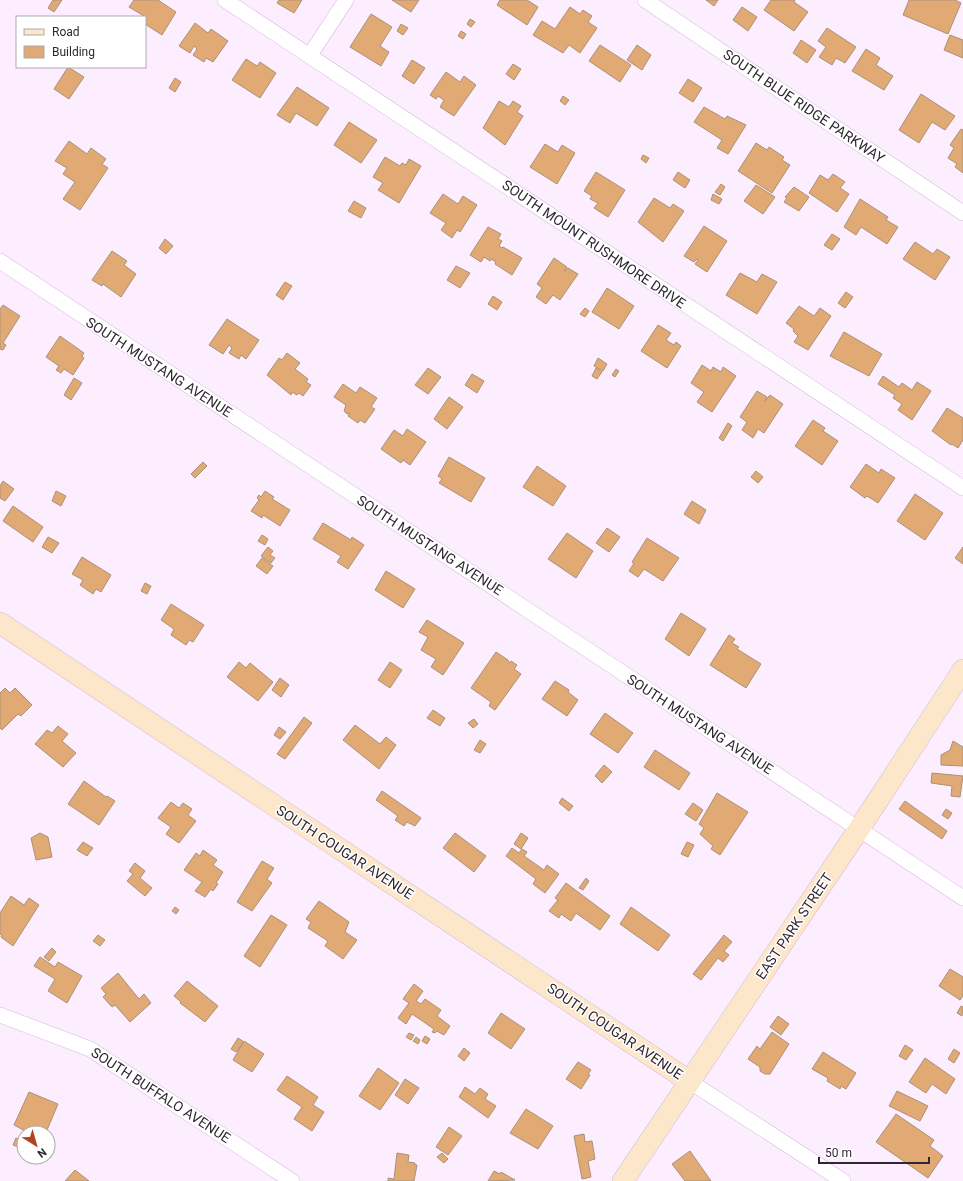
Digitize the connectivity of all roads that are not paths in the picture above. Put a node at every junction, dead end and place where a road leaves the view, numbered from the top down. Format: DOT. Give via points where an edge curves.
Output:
graph roads {
  1 [pos="225,0"];
  2 [pos="346,0"];
  3 [pos="645,0"];
  4 [pos="310,55"];
  5 [pos="963,213"];
  6 [pos="0,262"];
  7 [pos="963,488"];
  8 [pos="0,623"];
  9 [pos="963,670"];
  10 [pos="859,829"];
  11 [pos="963,898"];
  12 [pos="0,1015"];
  13 [pos="689,1081"];
  14 [pos="292,1181"];
  15 [pos="623,1181"];
  16 [pos="843,1181"];
  1 -- 4 [label="street, SOUTH MOUNT RUSHMORE DRIVE"];
  2 -- 4 [label="street"];
  3 -- 5 [label="street, SOUTH BLUE RIDGE PARKWAY"];
  4 -- 7 [label="street, SOUTH MOUNT RUSHMORE DRIVE"];
  6 -- 10 [label="street, SOUTH MUSTANG AVENUE"];
  8 -- 13 [label="street, SOUTH COUGAR AVENUE"];
  9 -- 10 [label="street, EAST PARK STREET"];
  10 -- 11 [label="street, SOUTH MUSTANG AVENUE"];
  10 -- 13 [label="street, EAST PARK STREET"];
  12 -- 14 [label="street, SOUTH BUFFALO AVENUE" via="90,1048"];
  13 -- 15 [label="street, EAST PARK STREET"];
  13 -- 16 [label="street"];
}
